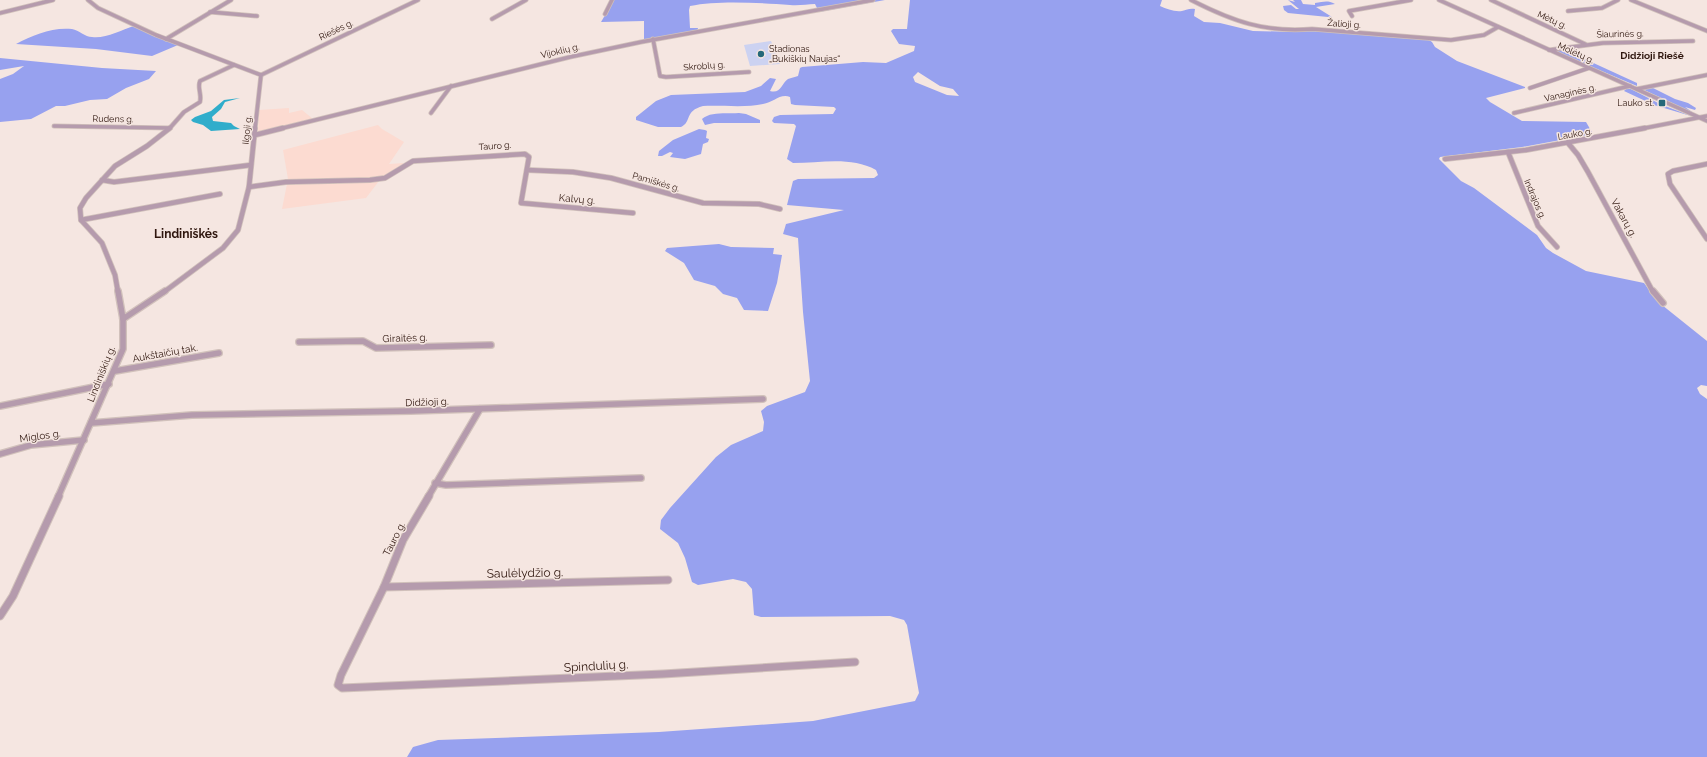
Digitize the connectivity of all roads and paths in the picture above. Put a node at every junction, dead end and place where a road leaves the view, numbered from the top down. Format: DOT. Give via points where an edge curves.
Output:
graph roads {
  1 [pos="53,0"];
  2 [pos="88,0"];
  3 [pos="231,0"];
  4 [pos="418,0"];
  5 [pos="526,0"];
  6 [pos="612,0"];
  7 [pos="873,0"];
  8 [pos="1191,0"];
  9 [pos="1411,0"];
  10 [pos="1439,0"];
  11 [pos="1491,0"];
  12 [pos="1618,0"];
  13 [pos="1631,0"];
  14 [pos="1568,11"];
  15 [pos="210,12"];
  16 [pos="0,13"];
  17 [pos="605,14"];
  18 [pos="257,16"];
  19 [pos="1352,16"];
  20 [pos="492,19"];
  21 [pos="1498,27"];
  22 [pos="1707,31"];
  23 [pos="166,39"];
  24 [pos="653,39"];
  25 [pos="1693,41"];
  26 [pos="1585,44"];
  27 [pos="1549,50"];
  28 [pos="234,65"];
  29 [pos="1589,68"];
  30 [pos="749,72"];
  31 [pos="261,75"];
  32 [pos="1707,75"];
  33 [pos="451,86"];
  34 [pos="1630,86"];
  35 [pos="1530,88"];
  36 [pos="1636,89"];
  37 [pos="431,112"];
  38 [pos="1514,113"];
  39 [pos="1707,116"];
  40 [pos="1700,118"];
  41 [pos="1707,121"];
  42 [pos="54,126"];
  43 [pos="170,128"];
  44 [pos="255,135"];
  45 [pos="1568,143"];
  46 [pos="1508,152"];
  47 [pos="1445,159"];
  48 [pos="1707,164"];
  49 [pos="251,165"];
  50 [pos="527,170"];
  51 [pos="102,180"];
  52 [pos="114,182"];
  53 [pos="249,187"];
  54 [pos="95,190"];
  55 [pos="220,194"];
  56 [pos="521,203"];
  57 [pos="780,209"];
  58 [pos="633,213"];
  59 [pos="81,220"];
  60 [pos="1707,239"];
  61 [pos="1557,247"];
  62 [pos="1663,303"];
  63 [pos="124,319"];
  64 [pos="299,342"];
  65 [pos="491,345"];
  66 [pos="219,353"];
  67 [pos="115,371"];
  68 [pos="109,384"];
  69 [pos="763,399"];
  70 [pos="0,406"];
  71 [pos="480,409"];
  72 [pos="91,423"];
  73 [pos="84,440"];
  74 [pos="0,454"];
  75 [pos="641,478"];
  76 [pos="435,483"];
  77 [pos="668,580"];
  78 [pos="384,587"];
  79 [pos="0,616"];
  80 [pos="855,662"];
  81 [pos="338,685"];
  1 -- 16 [label="street"];
  2 -- 23 [label="street" via="98,8"];
  3 -- 15 [label="street"];
  4 -- 31 [label="street, Riešės g."];
  5 -- 20 [label="street"];
  6 -- 17 [label="street"];
  7 -- 24 [label="street, Vijoklių g."];
  8 -- 21 [label="street, Žalioji g." via="1236,21 1271,30 1312,29 1444,41 1484,35"];
  9 -- 19 [label="street" via="1349,11"];
  10 -- 21 [label="street, Molėtų g."];
  11 -- 26 [label="street, Mėtų g."];
  12 -- 14 [label="street" via="1607,7"];
  13 -- 22 [label="street"];
  15 -- 18 [label="street"];
  15 -- 23 [label="street"];
  21 -- 27 [label="street, Molėtų g."];
  23 -- 28 [label="street"];
  24 -- 30 [label="street, Skroblų g." via="660,76"];
  24 -- 33 [label="street, Vijoklių g."];
  25 -- 26 [label="street, Šiaurinės g."];
  26 -- 27 [label="street, Šiaurinės g."];
  27 -- 29 [label="street, Molėtų g."];
  28 -- 31 [label="street"];
  28 -- 43 [label="street" via="200,81 198,86 201,100 184,112"];
  29 -- 34 [label="street, Molėtų g."];
  29 -- 35 [label="street"];
  31 -- 44 [label="street, Ilgoji g."];
  32 -- 36 [label="street"];
  33 -- 37 [label="street"];
  33 -- 44 [label="street, Vijoklių g."];
  34 -- 36 [label="street, Molėtų g."];
  34 -- 38 [label="street, Vanaginės g."];
  36 -- 40 [label="street, Molėtų g."];
  39 -- 40 [label="street, Lauko g."];
  40 -- 41 [label="street, Molėtų g."];
  40 -- 45 [label="street, Lauko g."];
  42 -- 43 [label="street, Rudens g."];
  43 -- 51 [label="street" via="115,166"];
  44 -- 49 [label="street, Ilgoji g."];
  45 -- 46 [label="street, Lauko g."];
  45 -- 62 [label="street, Vakarų g." via="1578,155 1653,291"];
  46 -- 47 [label="street, Lauko g."];
  46 -- 61 [label="street, Indrajos g." via="1538,226"];
  48 -- 60 [label="street" via="1673,171 1667,176"];
  49 -- 52 [label="street"];
  49 -- 53 [label="street, Ilgoji g."];
  50 -- 53 [label="street, Tauro g." via="529,156 525,154 413,161 385,178 286,182"];
  50 -- 56 [label="street, Tauro g."];
  50 -- 57 [label="street, Pamiškės g." via="573,172 629,182 703,203 758,204"];
  51 -- 52 [label="street"];
  51 -- 54 [label="street"];
  52 -- 54 [label="street"];
  53 -- 63 [label="street, Ilgoji g." via="238,230 233,239"];
  54 -- 59 [label="street" via="80,208"];
  55 -- 59 [label="street"];
  56 -- 58 [label="street, Kalvų g."];
  59 -- 63 [label="street, Lindiniškių g." via="104,246 115,275"];
  63 -- 67 [label="street, Lindiniškių g." via="123,349"];
  64 -- 65 [label="street, Giraitės g." via="362,341 376,348"];
  66 -- 67 [label="street, Aukštaičių tak."];
  67 -- 68 [label="street, Lindiniškių g."];
  68 -- 70 [label="street"];
  68 -- 72 [label="street, Lindiniškių g."];
  69 -- 71 [label="street, Didžioji g."];
  71 -- 72 [label="street, Didžioji g." via="148,416"];
  71 -- 76 [label="street, Tauro g."];
  72 -- 73 [label="street, Lindiniškių g."];
  73 -- 74 [label="street, Miglos g." via="29,444"];
  73 -- 79 [label="street, Lindiniškių g." via="16,590"];
  75 -- 76 [label="street"];
  76 -- 78 [label="street, Tauro g." via="403,540"];
  77 -- 78 [label="street, Saulėlydžio g."];
  78 -- 81 [label="street, Tauro g."];
  80 -- 81 [label="street, Spindulių g." via="587,678 342,688"];
}
